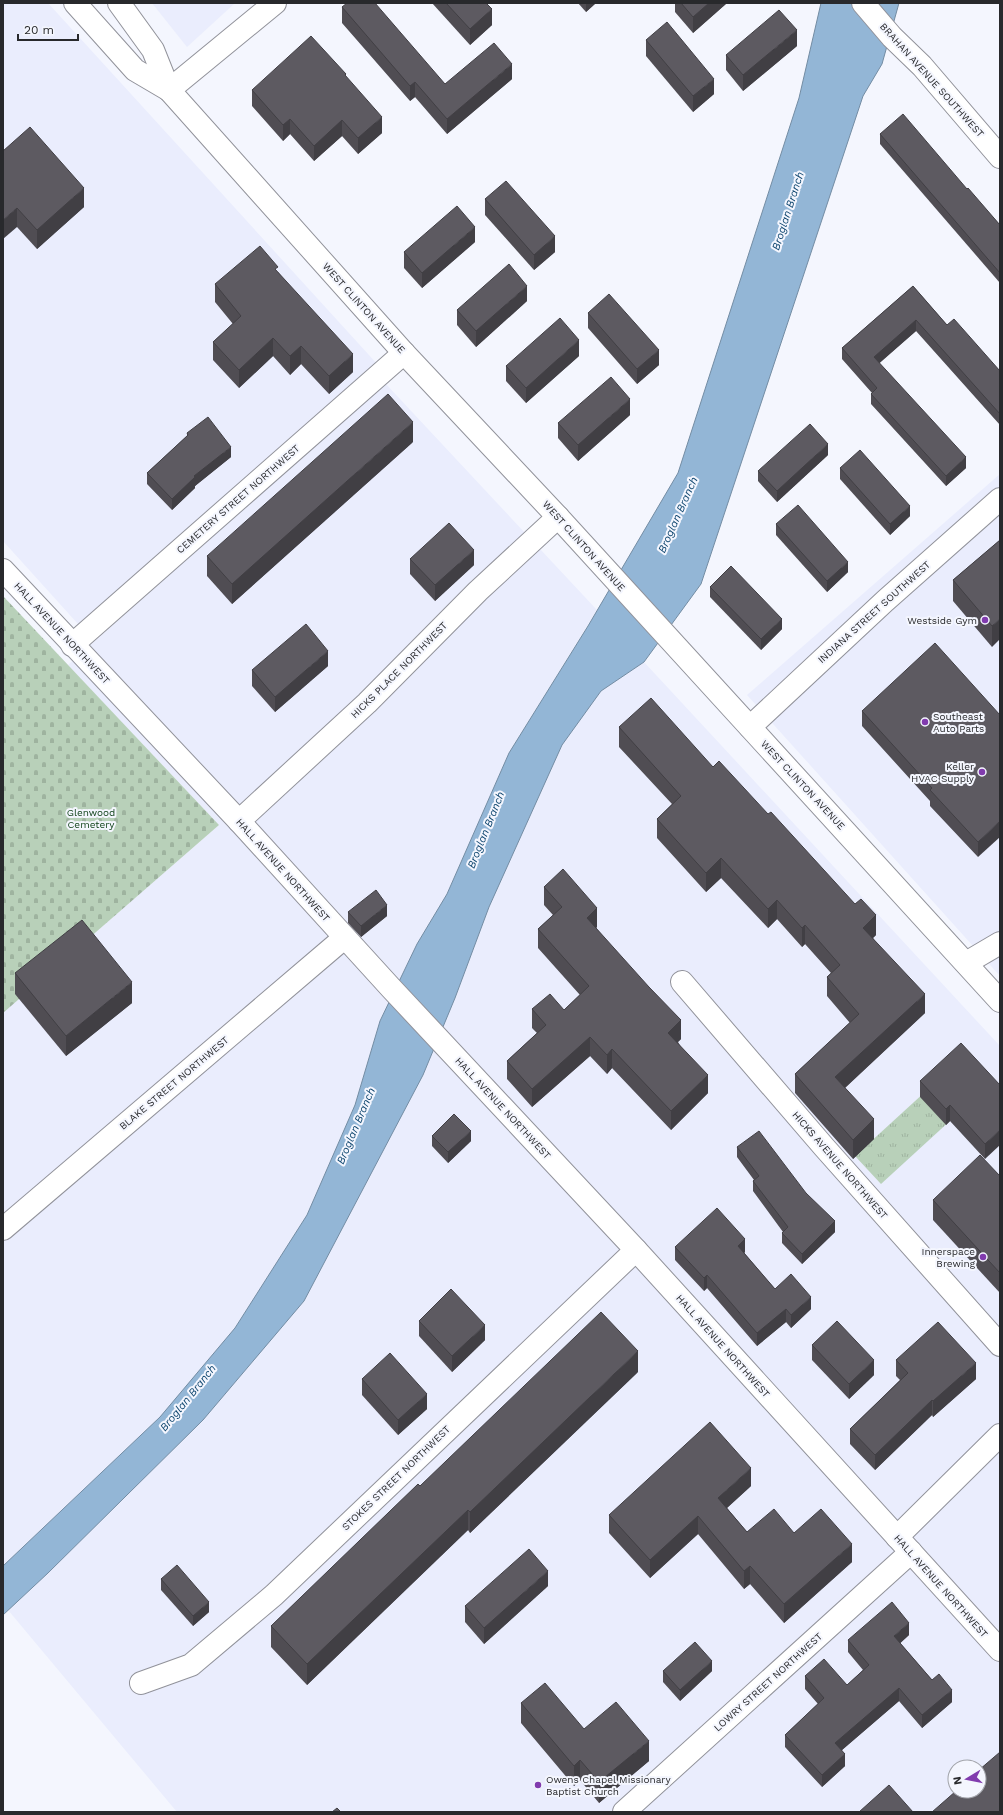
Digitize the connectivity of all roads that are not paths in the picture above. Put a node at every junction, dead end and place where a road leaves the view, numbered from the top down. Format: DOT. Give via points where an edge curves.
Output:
graph roads {
  1 [pos="75,3"];
  2 [pos="119,3"];
  3 [pos="274,3"];
  4 [pos="863,3"];
  5 [pos="169,90"];
  6 [pos="1000,157"];
  7 [pos="404,353"];
  8 [pos="1000,500"];
  9 [pos="558,517"];
  10 [pos="3,570"];
  11 [pos="72,645"];
  12 [pos="750,727"];
  13 [pos="239,821"];
  14 [pos="344,938"];
  15 [pos="1000,942"];
  16 [pos="966,963"];
  17 [pos="682,982"];
  18 [pos="1000,1001"];
  19 [pos="3,1229"];
  20 [pos="636,1250"];
  21 [pos="1000,1345"];
  22 [pos="1000,1435"];
  23 [pos="904,1544"];
  24 [pos="1000,1650"];
  25 [pos="141,1683"];
  26 [pos="624,1812"];
  1 -- 5 [label="street, WEST CLINTON AVENUE" via="135,70"];
  2 -- 5 [label="street, WEST CLINTON AVENUE" via="153,50"];
  3 -- 5 [label="street"];
  4 -- 6 [label="street, BRAHAN AVENUE SOUTHWEST" via="892,38 922,66"];
  5 -- 7 [label="street, WEST CLINTON AVENUE"];
  7 -- 9 [label="street, WEST CLINTON AVENUE"];
  7 -- 11 [label="street, CEMETERY STREET NORTHWEST"];
  8 -- 12 [label="street, INDIANA STREET SOUTHWEST" via="884,602"];
  9 -- 12 [label="street, WEST CLINTON AVENUE"];
  9 -- 13 [label="street, HICKS PLACE NORTHWEST" via="478,590 367,703"];
  10 -- 11 [label="street, HALL AVENUE NORTHWEST"];
  11 -- 13 [label="street, HALL AVENUE NORTHWEST"];
  12 -- 16 [label="street, WEST CLINTON AVENUE"];
  13 -- 14 [label="street, HALL AVENUE NORTHWEST"];
  14 -- 19 [label="street, BLAKE STREET NORTHWEST"];
  14 -- 20 [label="street, HALL AVENUE NORTHWEST"];
  15 -- 16 [label="street"];
  16 -- 18 [label="street, WEST CLINTON AVENUE"];
  17 -- 21 [label="street, HICKS AVENUE NORTHWEST" via="818,1141"];
  20 -- 23 [label="street, HALL AVENUE NORTHWEST"];
  20 -- 25 [label="street, STOKES STREET NORTHWEST" via="274,1595 191,1665"];
  22 -- 23 [label="street, LOWRY STREET NORTHWEST"];
  23 -- 24 [label="street, HALL AVENUE NORTHWEST"];
  23 -- 26 [label="street, LOWRY STREET NORTHWEST"];
}
